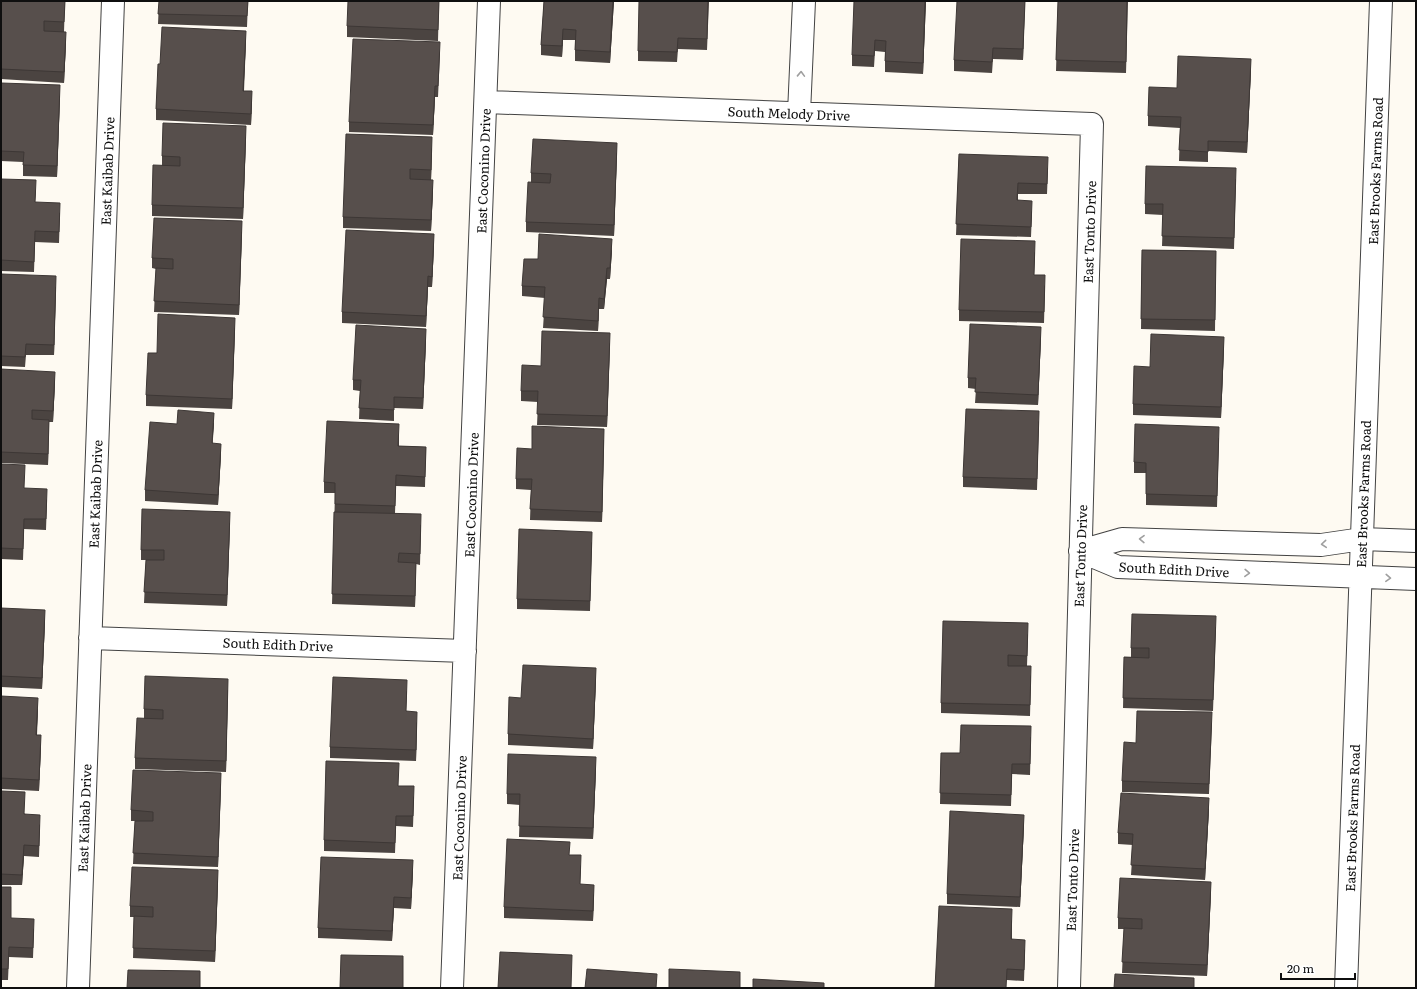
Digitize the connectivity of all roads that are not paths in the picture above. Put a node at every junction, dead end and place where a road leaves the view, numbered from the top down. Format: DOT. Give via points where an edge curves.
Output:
graph roads {
  1 [pos="113,1"];
  2 [pos="489,1"];
  3 [pos="804,1"];
  4 [pos="1381,1"];
  5 [pos="486,102"];
  6 [pos="799,113"];
  7 [pos="1092,124"];
  8 [pos="1362,539"];
  9 [pos="1217,541"];
  10 [pos="1416,541"];
  11 [pos="1080,551"];
  12 [pos="1216,572"];
  13 [pos="1360,577"];
  14 [pos="1416,579"];
  15 [pos="90,638"];
  16 [pos="465,651"];
  17 [pos="78,988"];
  18 [pos="452,988"];
  19 [pos="1069,988"];
  20 [pos="1346,988"];
  1 -- 15 [label="street, East Kaibab Drive"];
  2 -- 5 [label="street, East Coconino Drive"];
  6 -- 3 [label="street, one-way"];
  4 -- 8 [label="street, East Brooks Farms Road"];
  5 -- 6 [label="street, South Melody Drive"];
  5 -- 16 [label="street, East Coconino Drive"];
  6 -- 7 [label="street, South Melody Drive"];
  7 -- 11 [label="street, East Tonto Drive"];
  8 -- 9 [label="street, South Edith Drive, one-way" via="1321,545"];
  8 -- 10 [label="street, South Edith Drive"];
  8 -- 13 [label="street, East Brooks Farms Road"];
  9 -- 11 [label="street, South Edith Drive, one-way" via="1122,539"];
  9 -- 12 [label="street"];
  11 -- 12 [label="street, South Edith Drive" via="1118,567"];
  11 -- 19 [label="street, East Tonto Drive"];
  12 -- 13 [label="street, South Edith Drive, one-way"];
  13 -- 14 [label="street, South Edith Drive, one-way"];
  13 -- 20 [label="street, East Brooks Farms Road"];
  15 -- 16 [label="street, South Edith Drive"];
  15 -- 17 [label="street, East Kaibab Drive"];
  16 -- 18 [label="street, East Coconino Drive"];
}
